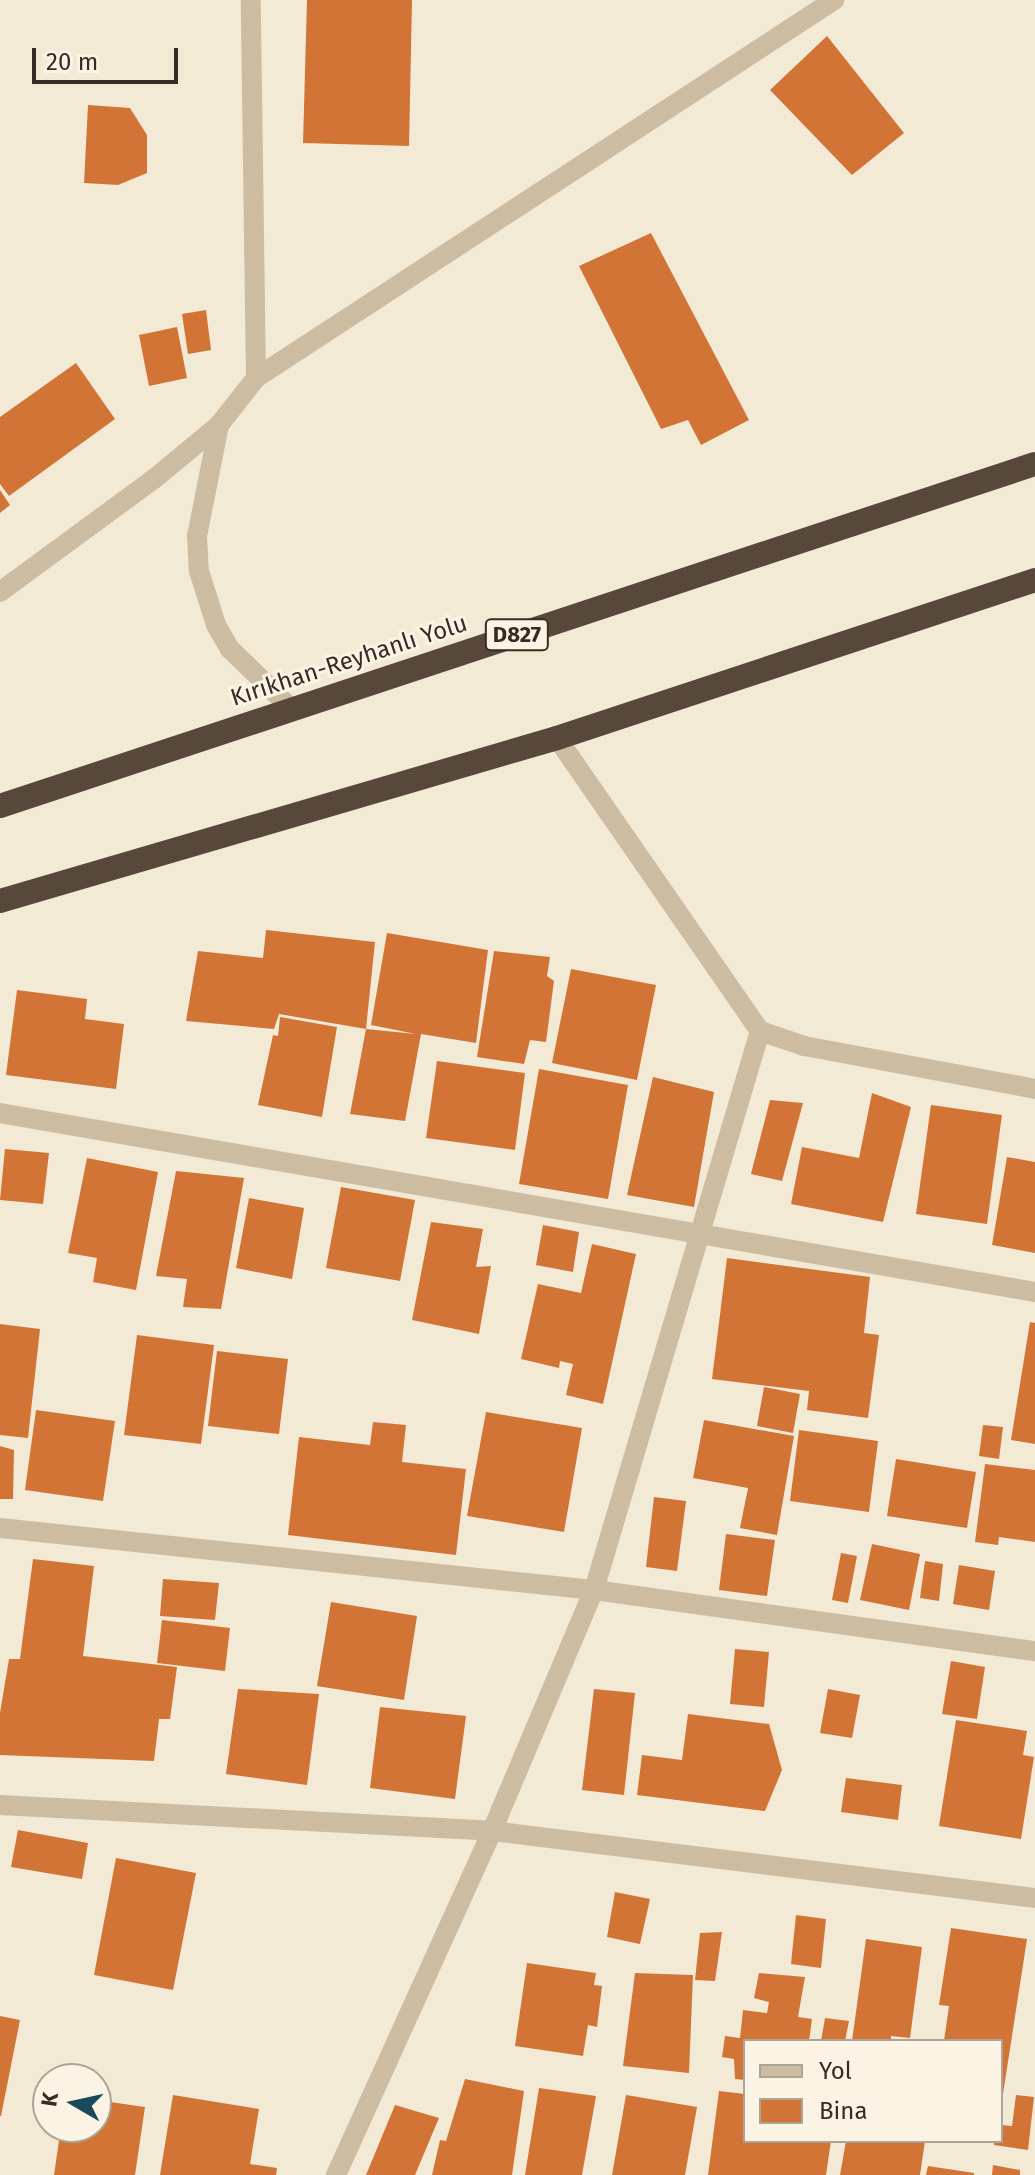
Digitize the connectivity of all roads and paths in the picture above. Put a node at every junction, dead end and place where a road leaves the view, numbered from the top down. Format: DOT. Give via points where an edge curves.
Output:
graph roads {
  1 [pos="251,0"];
  2 [pos="834,0"];
  3 [pos="256,378"];
  4 [pos="219,425"];
  5 [pos="1035,464"];
  6 [pos="1035,580"];
  7 [pos="0,592"];
  8 [pos="292,709"];
  9 [pos="557,738"];
  10 [pos="0,806"];
  11 [pos="0,901"];
  12 [pos="760,1031"];
  13 [pos="1035,1089"];
  14 [pos="0,1113"];
  15 [pos="702,1233"];
  16 [pos="1035,1292"];
  17 [pos="0,1528"];
  18 [pos="594,1590"];
  19 [pos="1035,1651"];
  20 [pos="0,1805"];
  21 [pos="492,1831"];
  22 [pos="1035,1898"];
  23 [pos="336,2175"];
  1 -- 3 [label="street"];
  2 -- 3 [label="street"];
  3 -- 4 [label="street"];
  4 -- 7 [label="street"];
  4 -- 8 [label="street" via="197,536 199,571 216,625 230,649"];
  5 -- 8 [label="highway, Kırıkhan-Reyhanlı Yolu / D827"];
  6 -- 9 [label="highway"];
  8 -- 10 [label="highway, Kırıkhan-Reyhanlı Yolu / D827"];
  9 -- 11 [label="highway"];
  9 -- 12 [label="street"];
  12 -- 13 [label="street" via="804,1046"];
  12 -- 15 [label="street"];
  14 -- 15 [label="street"];
  15 -- 16 [label="street"];
  15 -- 18 [label="street"];
  17 -- 18 [label="street"];
  18 -- 19 [label="street"];
  18 -- 21 [label="street"];
  20 -- 21 [label="street"];
  21 -- 22 [label="street"];
  21 -- 23 [label="street"];
}
